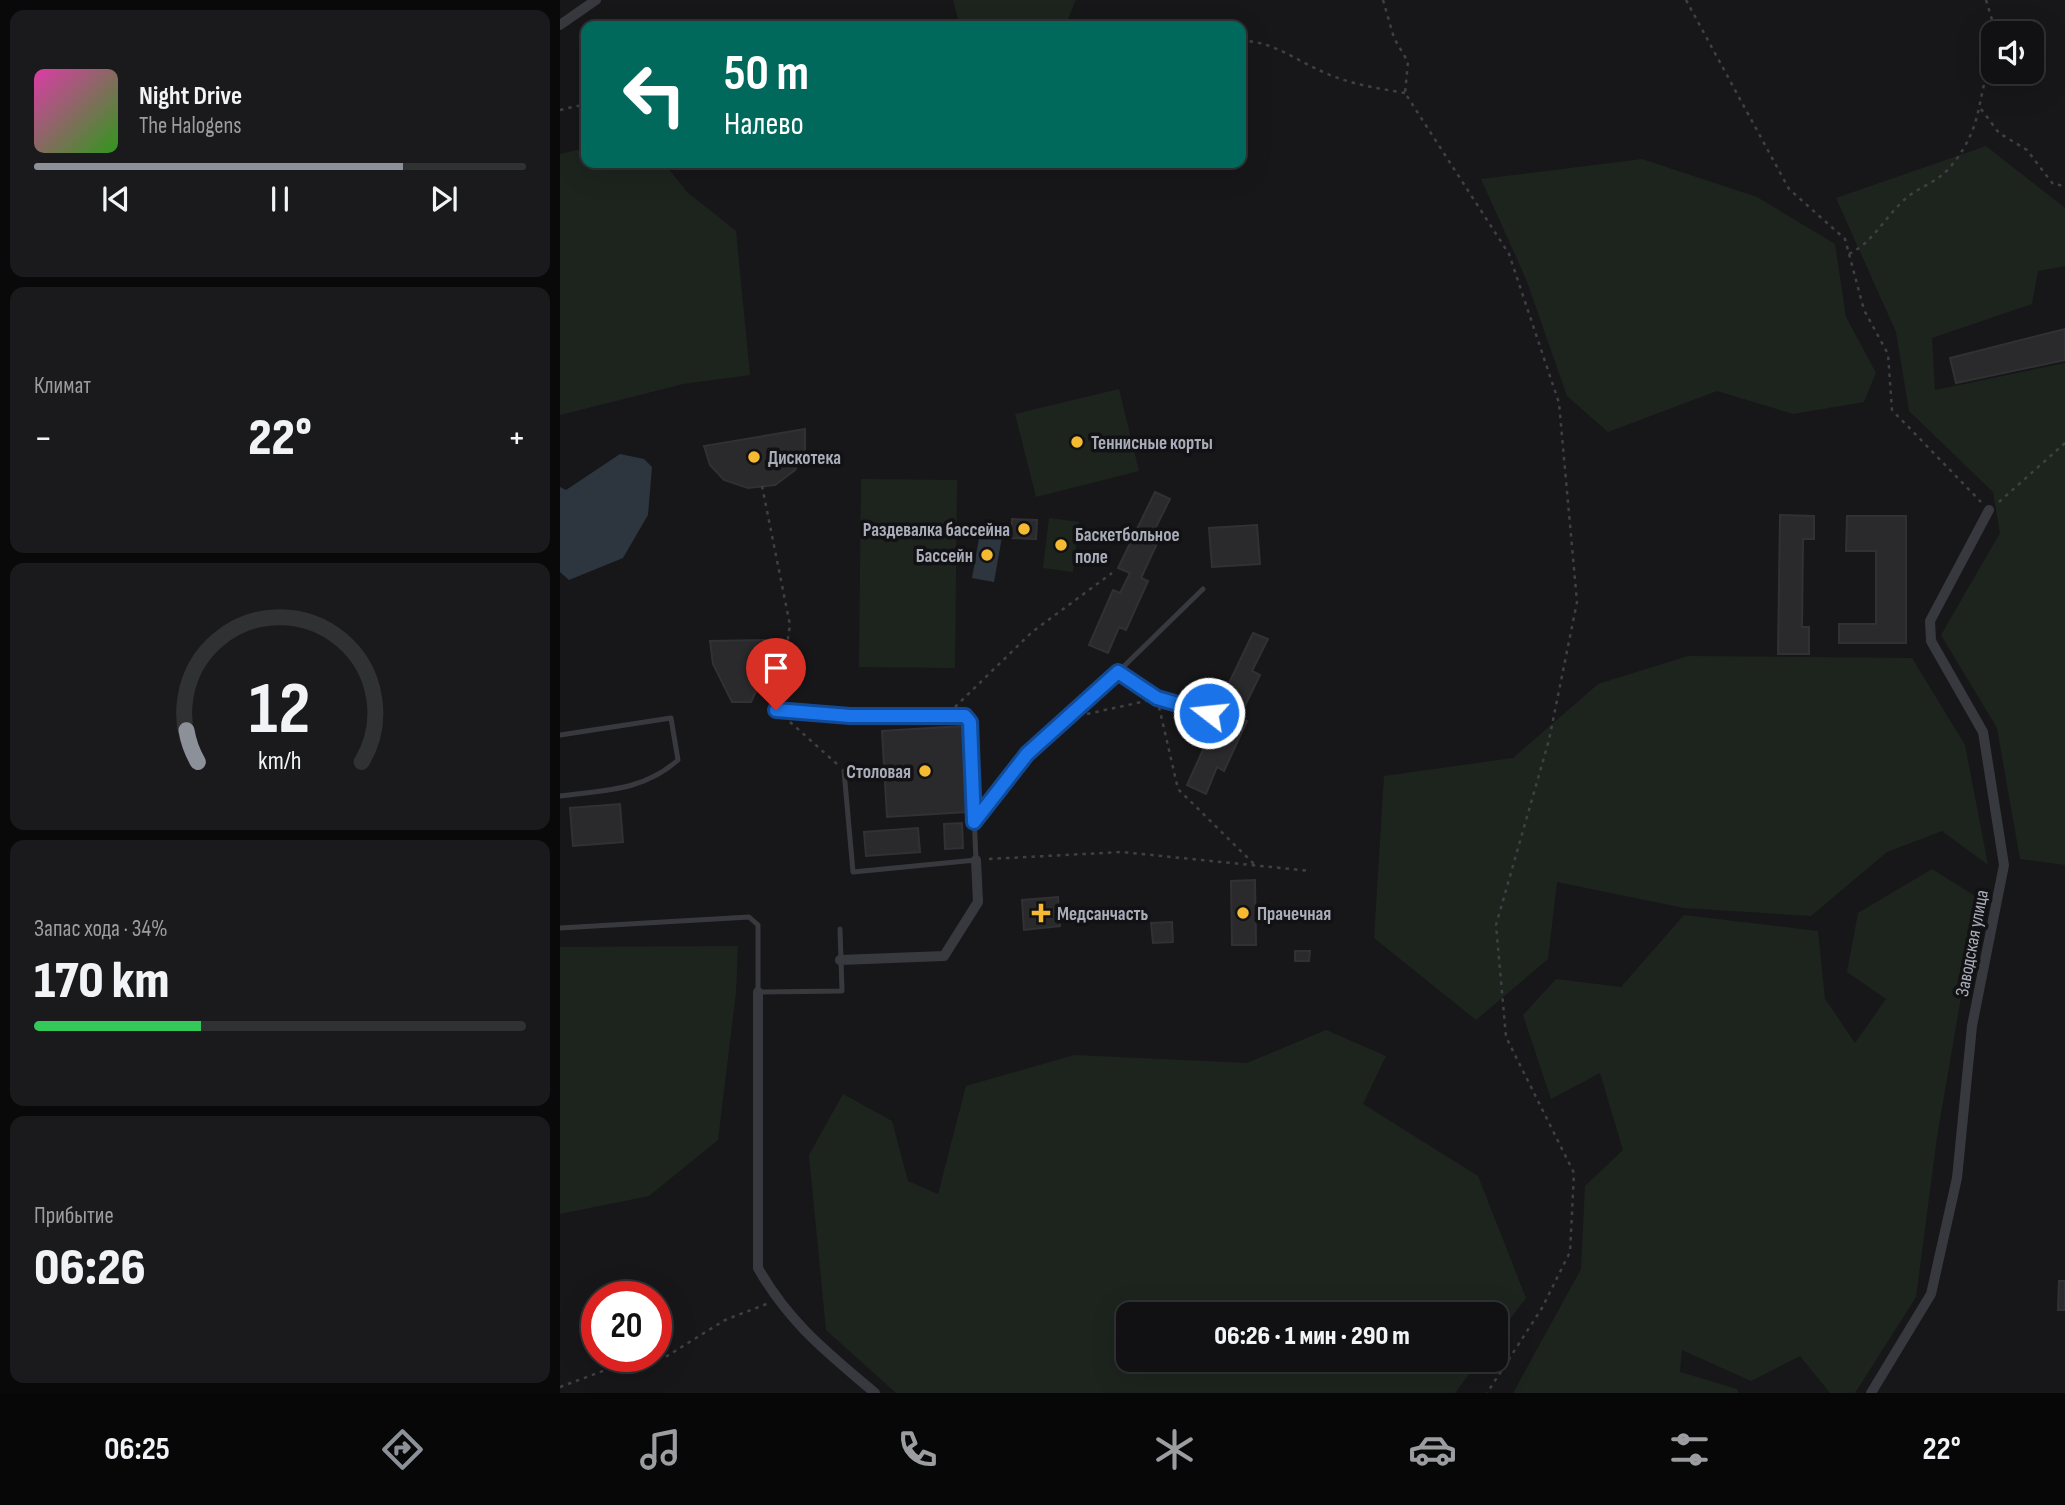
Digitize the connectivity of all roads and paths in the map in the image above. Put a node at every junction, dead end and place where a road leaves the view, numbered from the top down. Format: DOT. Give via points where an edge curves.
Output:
graph roads {
  1 [pos="596,0"];
  2 [pos="1383,0"];
  3 [pos="1686,0"];
  4 [pos="1986,0"];
  5 [pos="1992,21"];
  6 [pos="560,24"];
  7 [pos="1246,40"];
  8 [pos="1985,84"];
  9 [pos="1405,93"];
  10 [pos="581,105"];
  11 [pos="1981,109"];
  12 [pos="560,110"];
  13 [pos="2065,186"];
  14 [pos="1849,254"];
  15 [pos="2065,443"];
  16 [pos="762,486"];
  17 [pos="1989,510"];
  18 [pos="1112,573"];
  19 [pos="1203,589"];
  20 [pos="1118,672"];
  21 [pos="1157,698"];
  22 [pos="776,710"];
  23 [pos="1209,713"];
  24 [pos="945,716"];
  25 [pos="1066,719"];
  26 [pos="560,735"];
  27 [pos="844,771"];
  28 [pos="560,796"];
  29 [pos="974,822"];
  30 [pos="976,860"];
  31 [pos="1255,865"];
  32 [pos="1311,871"];
  33 [pos="560,928"];
  34 [pos="840,929"];
  35 [pos="840,960"];
  36 [pos="758,992"];
  37 [pos="776,1301"];
  38 [pos="560,1387"];
  39 [pos="875,1393"];
  40 [pos="1487,1393"];
  41 [pos="1871,1393"];
  1 -- 6 [label="street"];
  2 -- 9 [label="path" via="1394,38 1408,62"];
  3 -- 14 [label="path" via="1789,189 1845,239"];
  4 -- 5 [label="path"];
  7 -- 9 [label="path" via="1358,85"];
  8 -- 11 [label="path"];
  9 -- 40 [label="path" via="1509,254 1559,403 1577,602 1549,740 1496,925 1506,1037 1574,1173 1570,1252 1542,1308"];
  10 -- 12 [label="path"];
  11 -- 13 [label="path" via="2000,133 2027,150 2053,184"];
  11 -- 14 [label="path" via="1968,142 1944,174 1904,199 1866,246"];
  14 -- 17 [label="path" via="1864,310 1888,354 1892,410"];
  15 -- 17 [label="path"];
  16 -- 22 [label="path" via="790,625 784,664 772,683"];
  17 -- 41 [label="street, Заводская улица" via="1930,621 1930,641 1983,732 2004,865 1972,1026 1956,1178 1931,1294"];
  18 -- 24 [label="path" via="1032,632"];
  19 -- 20 [label="lane"];
  20 -- 21 [label="lane"];
  20 -- 25 [label="lane"];
  21 -- 23 [label="lane"];
  21 -- 25 [label="path"];
  21 -- 31 [label="path" via="1178,789"];
  22 -- 24 [label="lane"];
  22 -- 27 [label="path"];
  24 -- 29 [label="lane" via="965,716 970,722"];
  25 -- 29 [label="lane" via="1027,754"];
  26 -- 28 [label="lane" via="671,718 678,760 659,777 636,786"];
  27 -- 30 [label="lane" via="853,872"];
  29 -- 30 [label="lane"];
  30 -- 31 [label="path" via="1122,852"];
  30 -- 35 [label="street" via="978,902 944,956"];
  31 -- 32 [label="path"];
  33 -- 36 [label="lane" via="749,917 758,925"];
  34 -- 35 [label="lane"];
  35 -- 36 [label="lane" via="842,991"];
  36 -- 37 [label="street" via="758,1268"];
  37 -- 38 [label="path" via="725,1320 667,1356 616,1366"];
  37 -- 39 [label="street" via="804,1333"];
}
